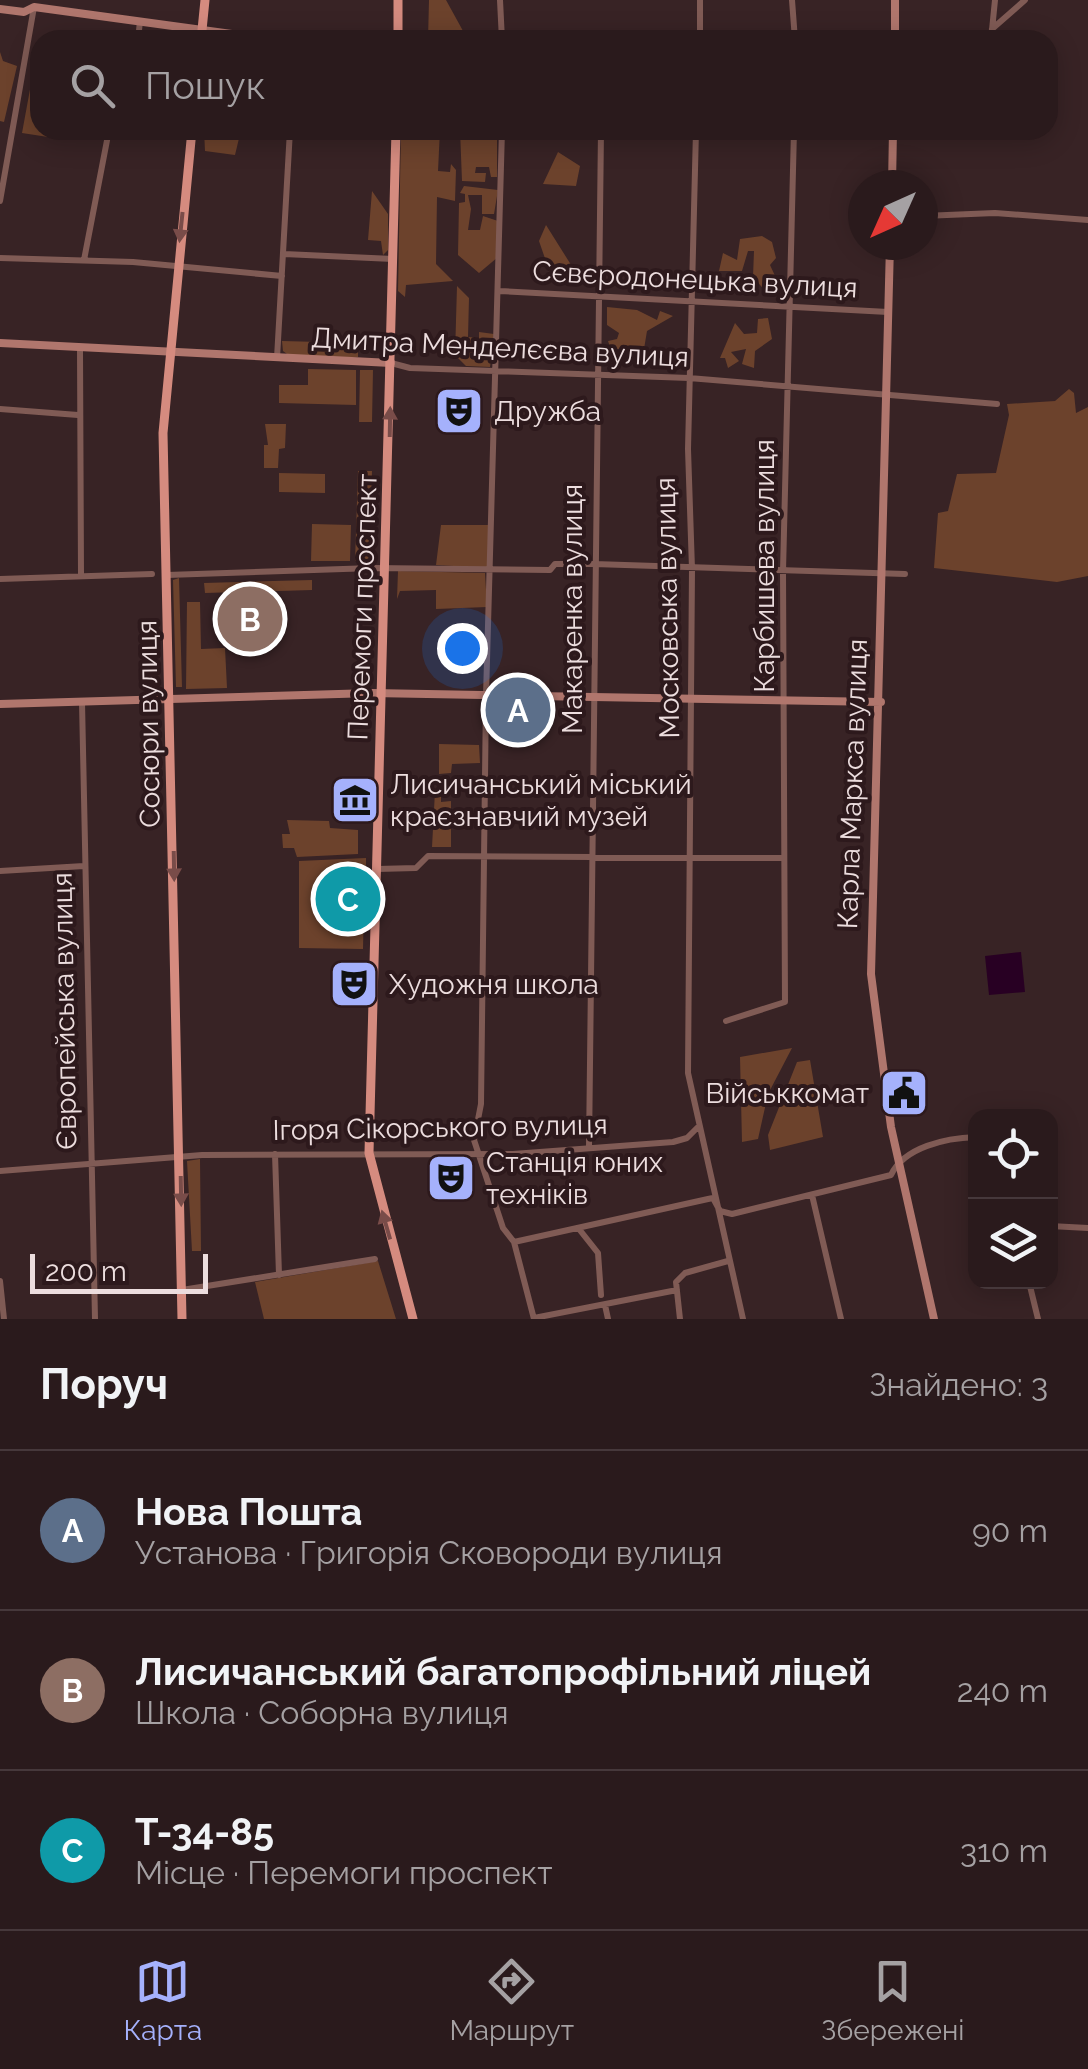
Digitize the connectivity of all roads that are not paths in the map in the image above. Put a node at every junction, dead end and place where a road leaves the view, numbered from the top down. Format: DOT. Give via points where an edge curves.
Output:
graph roads {
  1 [pos="205,0"];
  2 [pos="398,0"];
  3 [pos="500,0"];
  4 [pos="700,0"];
  5 [pos="792,0"];
  6 [pos="894,0"];
  7 [pos="996,0"];
  8 [pos="1025,0"];
  9 [pos="35,4"];
  10 [pos="0,10"];
  11 [pos="140,19"];
  12 [pos="202,27"];
  13 [pos="992,29"];
  14 [pos="30,30"];
  15 [pos="139,30"];
  16 [pos="202,30"];
  17 [pos="219,30"];
  18 [pos="398,30"];
  19 [pos="502,30"];
  20 [pos="700,30"];
  21 [pos="794,30"];
  22 [pos="895,30"];
  23 [pos="30,32"];
  24 [pos="108,140"];
  25 [pos="191,140"];
  26 [pos="290,140"];
  27 [pos="396,140"];
  28 [pos="502,140"];
  29 [pos="600,140"];
  30 [pos="696,140"];
  31 [pos="794,140"];
  32 [pos="894,140"];
  33 [pos="893,170"];
  34 [pos="0,202"];
  35 [pos="938,215"];
  36 [pos="1088,220"];
  37 [pos="284,254"];
  38 [pos="0,258"];
  39 [pos="393,258"];
  40 [pos="84,260"];
  41 [pos="890,260"];
  42 [pos="177,270"];
  43 [pos="282,276"];
  44 [pos="500,291"];
  45 [pos="598,297"];
  46 [pos="692,298"];
  47 [pos="790,308"];
  48 [pos="888,312"];
  49 [pos="0,344"];
  50 [pos="80,350"];
  51 [pos="170,355"];
  52 [pos="276,359"];
  53 [pos="391,363"];
  54 [pos="498,372"];
  55 [pos="595,374"];
  56 [pos="689,378"];
  57 [pos="788,389"];
  58 [pos="888,392"];
  59 [pos="998,404"];
  60 [pos="0,409"];
  61 [pos="78,415"];
  62 [pos="594,564"];
  63 [pos="386,569"];
  64 [pos="692,569"];
  65 [pos="784,571"];
  66 [pos="490,572"];
  67 [pos="878,572"];
  68 [pos="152,574"];
  69 [pos="167,574"];
  70 [pos="906,574"];
  71 [pos="81,575"];
  72 [pos="0,578"];
  73 [pos="383,694"];
  74 [pos="486,696"];
  75 [pos="595,696"];
  76 [pos="692,699"];
  77 [pos="171,700"];
  78 [pos="82,702"];
  79 [pos="786,702"];
  80 [pos="881,702"];
  81 [pos="0,704"];
  82 [pos="592,854"];
  83 [pos="484,855"];
  84 [pos="692,855"];
  85 [pos="781,858"];
  86 [pos="84,866"];
  87 [pos="377,868"];
  88 [pos="0,871"];
  89 [pos="726,1021"];
  90 [pos="698,1127"];
  91 [pos="968,1138"];
  92 [pos="589,1148"];
  93 [pos="369,1153"];
  94 [pos="479,1153"];
  95 [pos="275,1154"];
  96 [pos="180,1156"];
  97 [pos="898,1160"];
  98 [pos="90,1166"];
  99 [pos="0,1171"];
  100 [pos="812,1195"];
  101 [pos="713,1198"];
  102 [pos="1058,1226"];
  103 [pos="578,1228"];
  104 [pos="1088,1228"];
  105 [pos="514,1242"];
  106 [pos="375,1259"];
  107 [pos="728,1261"];
  108 [pos="279,1275"];
  109 [pos="0,1280"];
  110 [pos="1032,1289"];
  111 [pos="182,1290"];
  112 [pos="676,1290"];
  113 [pos="602,1295"];
  114 [pos="605,1304"];
  115 [pos="4,1319"];
  116 [pos="95,1319"];
  117 [pos="182,1319"];
  118 [pos="412,1319"];
  119 [pos="534,1319"];
  120 [pos="608,1319"];
  121 [pos="680,1319"];
  122 [pos="743,1319"];
  123 [pos="842,1319"];
  124 [pos="934,1319"];
  125 [pos="1038,1319"];
  1 -- 12 [label="main road"];
  2 -- 18 [label="main road"];
  3 -- 19 [label="street"];
  4 -- 20 [label="street"];
  5 -- 21 [label="street"];
  6 -- 22 [label="street"];
  7 -- 13 [label="street"];
  8 -- 13 [label="street"];
  9 -- 10 [label="street" via="24,12"];
  9 -- 11 [label="street"];
  9 -- 14 [label="street"];
  11 -- 12 [label="street"];
  11 -- 15 [label="street"];
  12 -- 16 [label="main road"];
  12 -- 17 [label="street"];
  23 -- 34 [label="street"];
  24 -- 40 [label="street"];
  25 -- 42 [label="main road, Сосюри вулиця, one-way"];
  26 -- 37 [label="street"];
  27 -- 39 [label="main road, Перемоги проспект"];
  28 -- 44 [label="street"];
  29 -- 45 [label="street, Макаренка вулиця"];
  30 -- 46 [label="street, Московська вулиця"];
  31 -- 47 [label="street, Карбишева вулиця"];
  32 -- 33 [label="street"];
  35 -- 36 [label="street"];
  37 -- 39 [label="street"];
  37 -- 43 [label="street"];
  38 -- 40 [label="street"];
  39 -- 53 [label="main road, Перемоги проспект"];
  40 -- 42 [label="street"];
  41 -- 48 [label="street, Карла Маркса вулиця"];
  42 -- 43 [label="street"];
  42 -- 51 [label="main road, Сосюри вулиця"];
  43 -- 52 [label="street"];
  44 -- 45 [label="street, Сєвєродонецька вулиця"];
  44 -- 54 [label="street"];
  45 -- 46 [label="street, Сєвєродонецька вулиця"];
  45 -- 55 [label="street, Макаренка вулиця"];
  46 -- 47 [label="street, Сєвєродонецька вулиця"];
  46 -- 56 [label="street, Московська вулиця"];
  47 -- 48 [label="street, Сєвєродонецька вулиця"];
  47 -- 57 [label="street, Карбишева вулиця"];
  48 -- 58 [label="street, Карла Маркса вулиця"];
  49 -- 50 [label="street, Дмитра Менделєєва вулиця"];
  50 -- 51 [label="street, Дмитра Менделєєва вулиця"];
  50 -- 61 [label="street"];
  51 -- 52 [label="street, Дмитра Менделєєва вулиця"];
  51 -- 69 [label="main road, Сосюри вулиця" via="163,433"];
  52 -- 53 [label="street, Дмитра Менделєєва вулиця"];
  53 -- 54 [label="street, Дмитра Менделєєва вулиця"];
  63 -- 53 [label="main road, Перемоги проспект, one-way"];
  54 -- 55 [label="street, Дмитра Менделєєва вулиця"];
  54 -- 66 [label="street"];
  55 -- 56 [label="street, Дмитра Менделєєва вулиця"];
  55 -- 62 [label="street, Макаренка вулиця"];
  56 -- 57 [label="street, Дмитра Менделєєва вулиця"];
  56 -- 64 [label="street, Московська вулиця"];
  57 -- 58 [label="street, Дмитра Менделєєва вулиця"];
  57 -- 65 [label="street, Карбишева вулиця"];
  58 -- 59 [label="street, Дмитра Менделєєва вулиця"];
  58 -- 67 [label="street, Карла Маркса вулиця"];
  60 -- 61 [label="street"];
  61 -- 71 [label="street"];
  62 -- 64 [label="street"];
  62 -- 66 [label="street"];
  62 -- 75 [label="street, Макаренка вулиця"];
  63 -- 66 [label="street"];
  63 -- 69 [label="street"];
  63 -- 73 [label="main road, Перемоги проспект"];
  64 -- 65 [label="street"];
  64 -- 76 [label="street, Московська вулиця"];
  65 -- 67 [label="street"];
  65 -- 79 [label="street, Карбишева вулиця"];
  66 -- 74 [label="street"];
  67 -- 70 [label="street"];
  67 -- 80 [label="street, Карла Маркса вулиця"];
  68 -- 71 [label="street"];
  69 -- 77 [label="main road, Сосюри вулиця"];
  71 -- 72 [label="street"];
  73 -- 74 [label="street"];
  73 -- 77 [label="street"];
  73 -- 87 [label="main road, Перемоги проспект"];
  74 -- 75 [label="street"];
  74 -- 83 [label="street"];
  75 -- 76 [label="street"];
  75 -- 82 [label="street, Макаренка вулиця"];
  76 -- 79 [label="street"];
  76 -- 84 [label="street, Московська вулиця"];
  77 -- 78 [label="street"];
  77 -- 96 [label="main road, Сосюри вулиця, one-way"];
  78 -- 81 [label="street"];
  78 -- 86 [label="street, Європейська вулиця"];
  79 -- 80 [label="street"];
  79 -- 85 [label="street, Карбишева вулиця"];
  80 -- 97 [label="street, Карла Маркса вулиця" via="870,960"];
  82 -- 83 [label="street"];
  82 -- 84 [label="street"];
  82 -- 92 [label="street, Макаренка вулиця"];
  83 -- 87 [label="street" via="428,856 416,868"];
  83 -- 94 [label="street" via="481,1104 474,1140"];
  84 -- 85 [label="street"];
  84 -- 90 [label="street, Московська вулиця" via="688,1081"];
  85 -- 89 [label="street, Карбишева вулиця" via="784,1002"];
  86 -- 88 [label="street"];
  86 -- 98 [label="street, Європейська вулиця"];
  87 -- 93 [label="main road, Перемоги проспект"];
  90 -- 92 [label="street, Ігоря Сікорського вулиця" via="673,1142"];
  90 -- 101 [label="street, Московська вулиця"];
  91 -- 97 [label="street"];
  92 -- 94 [label="street, Ігоря Сікорського вулиця"];
  93 -- 94 [label="street, Ігоря Сікорського вулиця"];
  93 -- 95 [label="street, Ігоря Сікорського вулиця"];
  118 -- 93 [label="main road, Перемоги проспект, one-way"];
  94 -- 105 [label="street" via="505,1234"];
  95 -- 96 [label="street, Ігоря Сікорського вулиця"];
  95 -- 108 [label="street"];
  96 -- 98 [label="street, Ігоря Сікорського вулиця"];
  96 -- 111 [label="main road, Сосюри вулиця, one-way"];
  97 -- 100 [label="street" via="892,1175"];
  97 -- 124 [label="street, Карла Маркса вулиця"];
  98 -- 99 [label="street, Ігоря Сікорського вулиця"];
  98 -- 116 [label="street, Європейська вулиця"];
  100 -- 101 [label="street" via="732,1214 720,1211"];
  100 -- 123 [label="street"];
  101 -- 103 [label="street"];
  101 -- 107 [label="street, Московська вулиця"];
  102 -- 104 [label="street"];
  103 -- 105 [label="street"];
  103 -- 113 [label="street" via="598,1254"];
  105 -- 119 [label="street"];
  106 -- 108 [label="street"];
  107 -- 112 [label="street" via="681,1275"];
  107 -- 122 [label="street, Московська вулиця"];
  108 -- 111 [label="street"];
  109 -- 115 [label="street"];
  110 -- 125 [label="street"];
  111 -- 117 [label="main road, Сосюри вулиця"];
  112 -- 114 [label="street"];
  112 -- 121 [label="street"];
  114 -- 119 [label="street"];
  114 -- 120 [label="street"];
}
